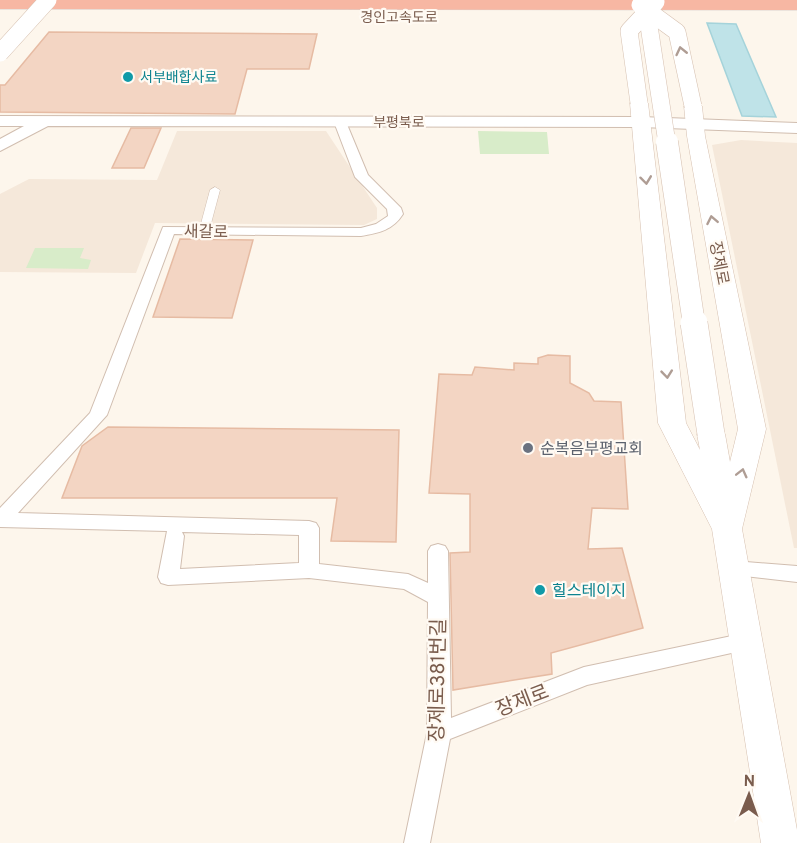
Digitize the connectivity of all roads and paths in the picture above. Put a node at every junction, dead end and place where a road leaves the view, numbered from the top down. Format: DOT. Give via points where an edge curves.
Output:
graph roads {
  1 [pos="48,0"];
  2 [pos="646,2"];
  3 [pos="0,3"];
  4 [pos="797,4"];
  5 [pos="689,11"];
  6 [pos="731,11"];
  7 [pos="0,16"];
  8 [pos="797,18"];
  9 [pos="0,53"];
  10 [pos="640,113"];
  11 [pos="694,114"];
  12 [pos="0,121"];
  13 [pos="45,121"];
  14 [pos="340,122"];
  15 [pos="797,128"];
  16 [pos="0,146"];
  17 [pos="216,190"];
  18 [pos="204,231"];
  19 [pos="0,520"];
  20 [pos="727,529"];
  21 [pos="174,536"];
  22 [pos="438,551"];
  23 [pos="734,569"];
  24 [pos="309,570"];
  25 [pos="797,574"];
  26 [pos="439,598"];
  27 [pos="746,642"];
  28 [pos="439,733"];
  29 [pos="417,843"];
  30 [pos="780,843"];
  1 -- 9 [label="main road, bridge"];
  2 -- 10 [label="main road, 장제로, bridge" via="629,31"];
  11 -- 2 [label="main road, 장제로, one-way, bridge" via="677,32"];
  2 -- 20 [label="main road, 장제로, bridge"];
  3 -- 5 [label="highway, 경인고속도로"];
  4 -- 6 [label="highway, 경인고속도로"];
  5 -- 6 [label="highway, 경인고속도로"];
  5 -- 7 [label="highway, 경인고속도로"];
  6 -- 8 [label="highway, 경인고속도로"];
  10 -- 11 [label="street, 부평북로"];
  10 -- 14 [label="street, 부평북로"];
  10 -- 20 [label="main road, 장제로, one-way" via="672,423"];
  11 -- 15 [label="street, 부평북로"];
  20 -- 11 [label="main road, 장제로, one-way" via="752,429"];
  12 -- 13 [label="street, 부평북로"];
  13 -- 14 [label="street, 부평북로"];
  13 -- 16 [label="street"];
  14 -- 18 [label="street, 새갈로" via="362,177 394,208 392,222 361,232"];
  17 -- 18 [label="street"];
  18 -- 19 [label="street, 새갈로" via="168,230 98,415"];
  19 -- 24 [label="street" via="309,528"];
  20 -- 23 [label="main road, 장제로"];
  21 -- 24 [label="street" via="168,577"];
  22 -- 26 [label="street, 장제로381번길"];
  23 -- 25 [label="street"];
  23 -- 27 [label="main road, 장제로"];
  24 -- 26 [label="street" via="408,582"];
  26 -- 28 [label="street, 장제로381번길"];
  27 -- 28 [label="street, 장제로" via="584,676"];
  27 -- 30 [label="main road, 장제로"];
  28 -- 29 [label="street, 장제로381번길"];
}
